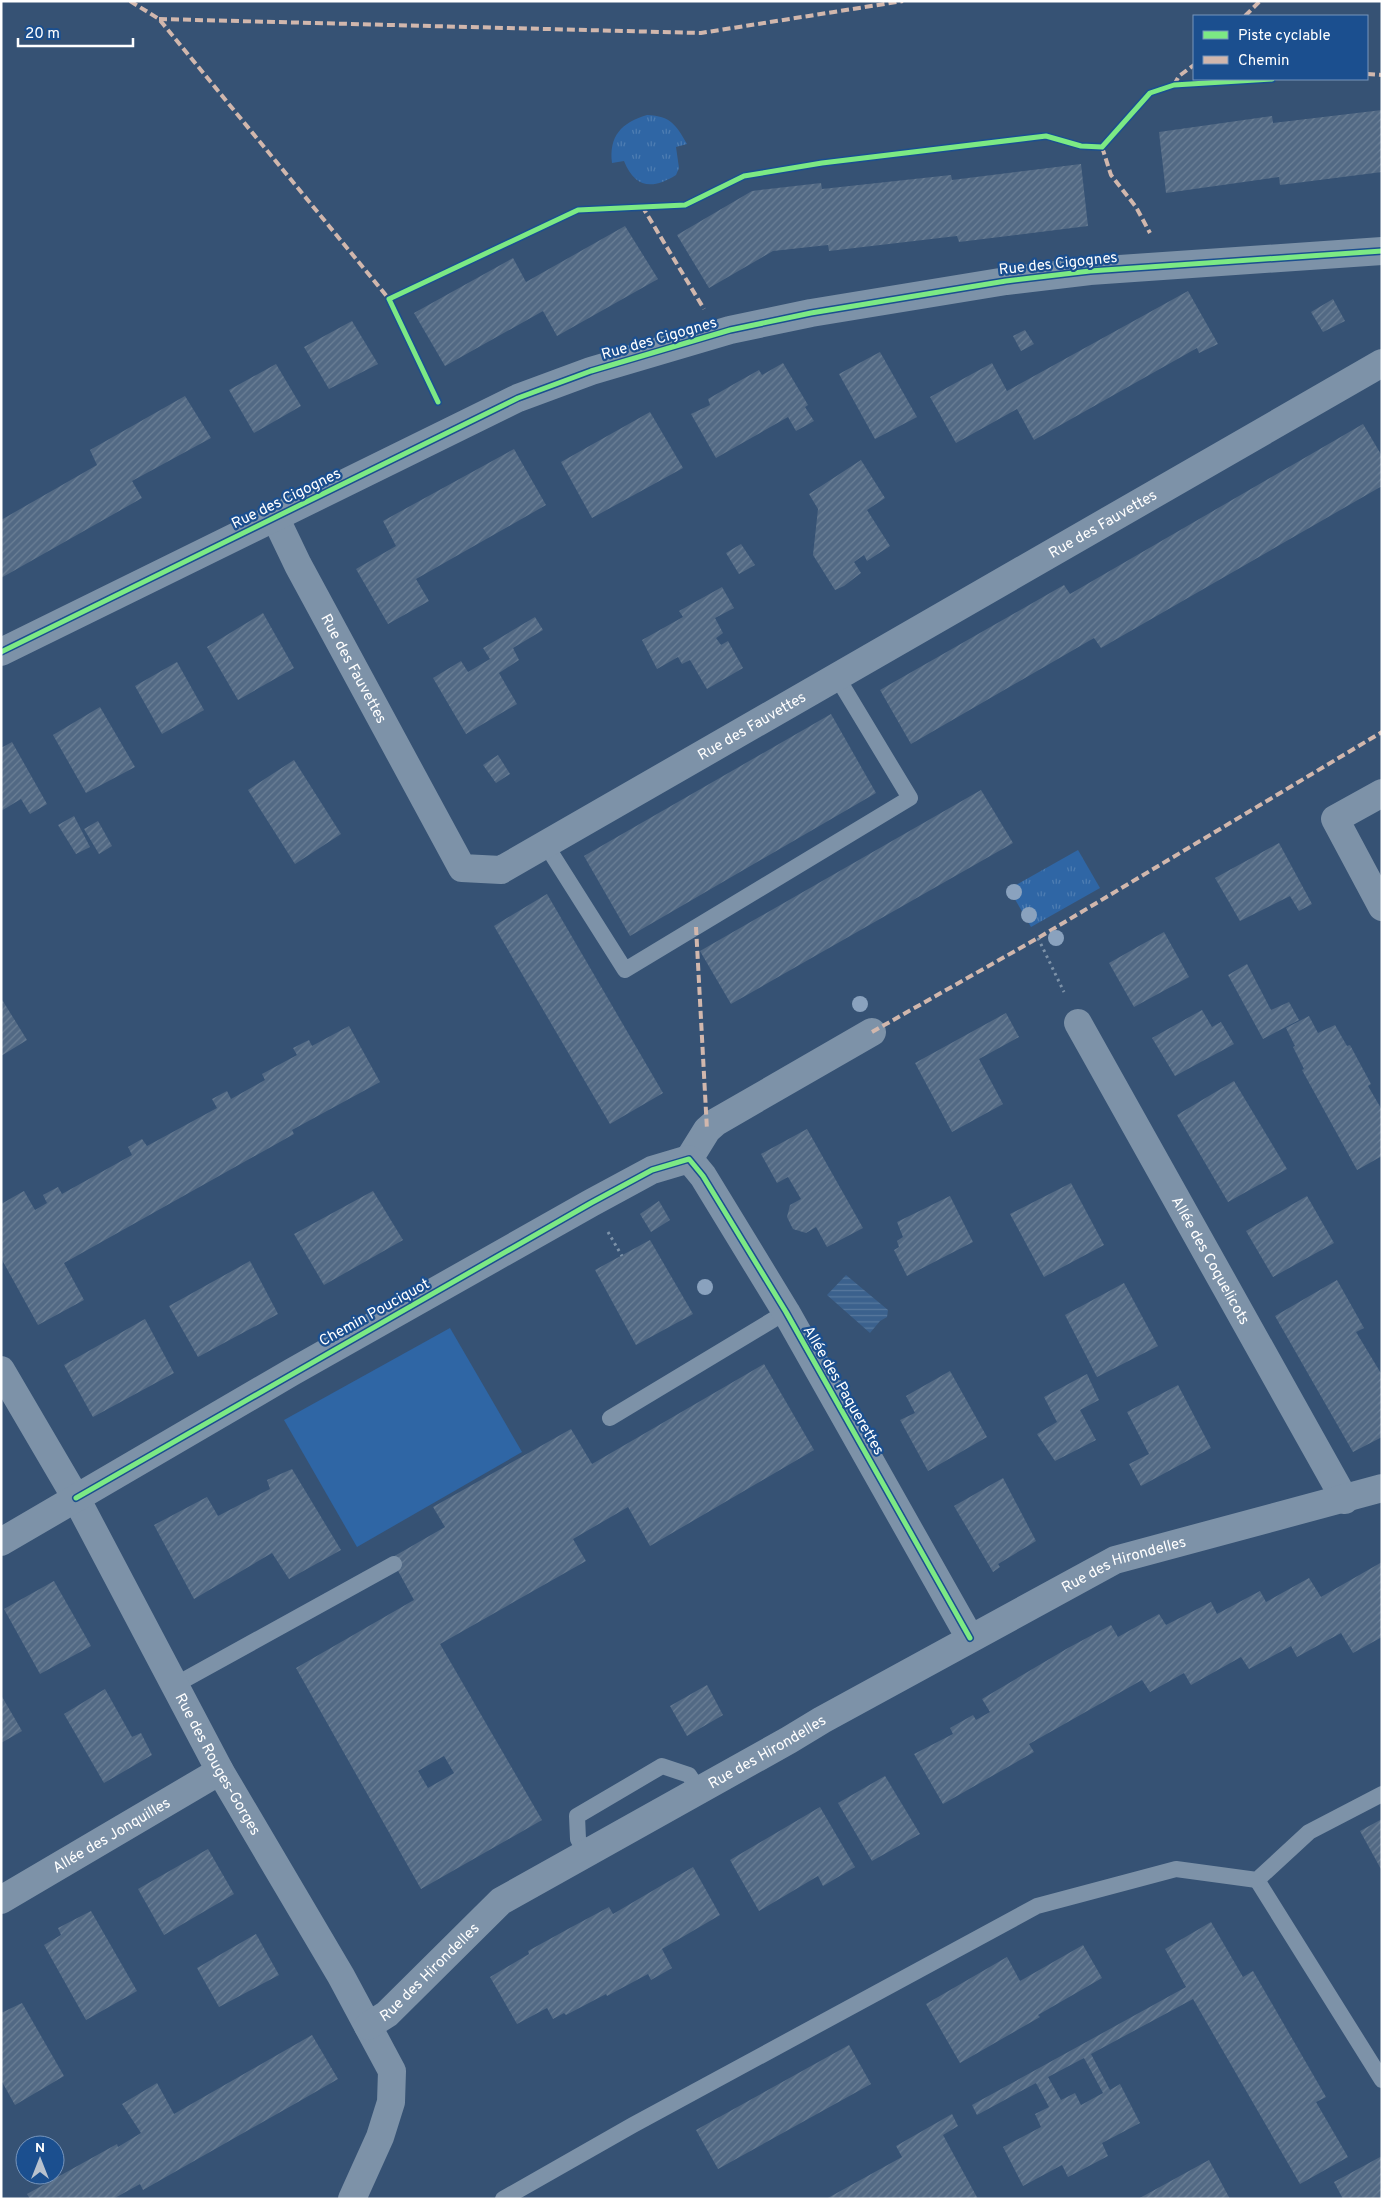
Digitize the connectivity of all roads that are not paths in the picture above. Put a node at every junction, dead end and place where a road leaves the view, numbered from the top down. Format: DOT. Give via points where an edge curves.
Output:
graph roads {
  1 [pos="1382,251"];
  2 [pos="1382,363"];
  3 [pos="275,517"];
  4 [pos="1,652"];
  5 [pos="837,677"];
  6 [pos="1382,793"];
  7 [pos="546,845"];
  8 [pos="1382,907"];
  9 [pos="1078,1023"];
  10 [pos="872,1032"];
  11 [pos="689,1159"];
  12 [pos="786,1312"];
  13 [pos="1,1370"];
  14 [pos="610,1418"];
  15 [pos="1382,1488"];
  16 [pos="76,1498"];
  17 [pos="1345,1500"];
  18 [pos="1,1542"];
  19 [pos="394,1564"];
  20 [pos="970,1638"];
  21 [pos="175,1685"];
  22 [pos="220,1771"];
  23 [pos="698,1789"];
  24 [pos="1382,1794"];
  25 [pos="586,1853"];
  26 [pos="1256,1880"];
  27 [pos="1,1900"];
  28 [pos="368,2026"];
  29 [pos="1382,2080"];
  30 [pos="352,2199"];
  31 [pos="503,2199"];
  1 -- 3 [label="street, Rue des Cigognes" via="1090,271 1006,281 811,313 730,330 591,371 518,398"];
  2 -- 5 [label="street, Rue des Fauvettes"];
  3 -- 4 [label="street, Rue des Cigognes"];
  3 -- 7 [label="street, Rue des Fauvettes" via="462,868 501,870"];
  5 -- 7 [label="street, Rue des Fauvettes"];
  5 -- 7 [label="lane" via="910,798 625,970"];
  6 -- 8 [label="street" via="1334,819"];
  9 -- 17 [label="street, Allée des Coquelicots"];
  10 -- 11 [label="street" via="716,1122 707,1130"];
  11 -- 12 [label="street, Allée des Paquerettes" via="704,1176"];
  11 -- 16 [label="street, Chemin Pouciquot" via="652,1170 591,1203"];
  12 -- 14 [label="lane"];
  12 -- 20 [label="street, Allée des Paquerettes"];
  13 -- 16 [label="street, Rue des Rouges-Gorges"];
  15 -- 17 [label="street, Rue des Hirondelles"];
  16 -- 18 [label="street, Chemin Pouciquot"];
  16 -- 21 [label="street, Rue des Rouges-Gorges"];
  17 -- 20 [label="street, Rue des Hirondelles" via="1115,1560"];
  19 -- 21 [label="lane"];
  20 -- 23 [label="street, Rue des Hirondelles"];
  21 -- 22 [label="street, Rue des Rouges-Gorges"];
  22 -- 27 [label="street, Allée des Jonquilles"];
  22 -- 28 [label="street, Rue des Rouges-Gorges"];
  23 -- 25 [label="street, Rue des Hirondelles"];
  23 -- 25 [label="lane" via="689,1775 662,1766 653,1771 577,1816 578,1839"];
  24 -- 26 [label="lane" via="1309,1832"];
  25 -- 28 [label="street, Rue des Hirondelles" via="501,1901 387,2014"];
  26 -- 29 [label="lane"];
  26 -- 31 [label="lane" via="1176,1869 1037,1906"];
  28 -- 30 [label="street, Rue des Hirondelles" via="392,2071 391,2102 380,2137"];
}
